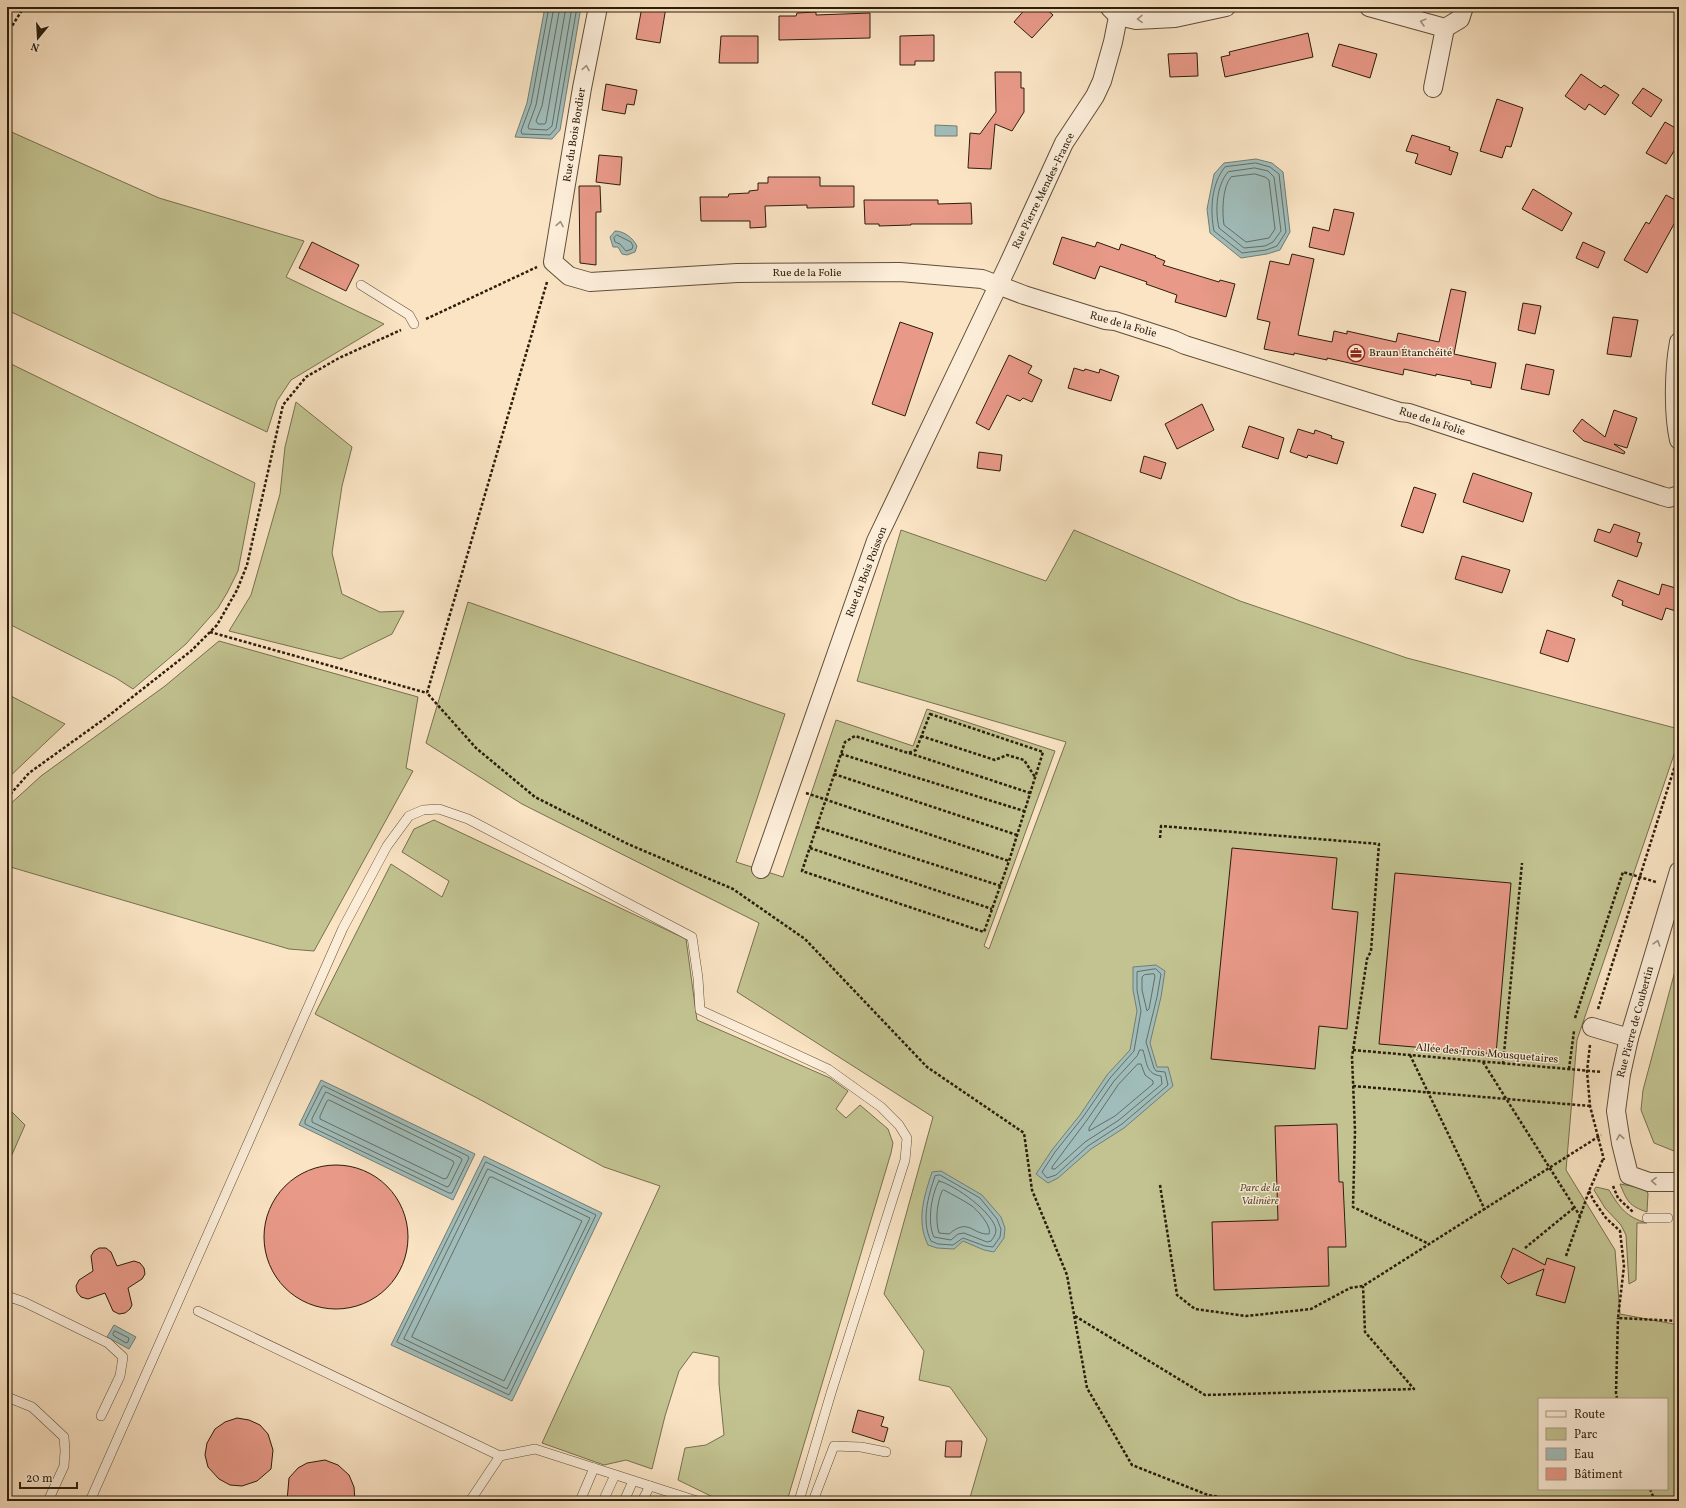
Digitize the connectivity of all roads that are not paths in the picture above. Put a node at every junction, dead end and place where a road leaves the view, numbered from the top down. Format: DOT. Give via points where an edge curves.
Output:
graph roads {
  1 [pos="598,7"];
  2 [pos="1226,7"];
  3 [pos="1369,7"];
  4 [pos="1464,7"];
  5 [pos="1115,10"];
  6 [pos="1446,28"];
  7 [pos="1433,88"];
  8 [pos="553,262"];
  9 [pos="361,285"];
  10 [pos="998,285"];
  11 [pos="414,324"];
  12 [pos="1679,342"];
  13 [pos="1679,440"];
  14 [pos="1679,495"];
  15 [pos="761,869"];
  16 [pos="1679,871"];
  17 [pos="1592,1028"];
  18 [pos="1629,1038"];
  19 [pos="1679,1182"];
  20 [pos="1647,1218"];
  21 [pos="1668,1218"];
  22 [pos="7,1296"];
  23 [pos="198,1311"];
  24 [pos="7,1397"];
  25 [pos="101,1416"];
  26 [pos="886,1452"];
  27 [pos="500,1456"];
  28 [pos="594,1468"];
  29 [pos="615,1475"];
  30 [pos="633,1481"];
  31 [pos="650,1486"];
  32 [pos="670,1497"];
  33 [pos="7,1498"];
  34 [pos="11,1501"];
  35 [pos="48,1501"];
  36 [pos="90,1501"];
  37 [pos="470,1501"];
  38 [pos="580,1501"];
  39 [pos="603,1501"];
  40 [pos="624,1501"];
  41 [pos="642,1501"];
  42 [pos="694,1501"];
  43 [pos="799,1501"];
  44 [pos="813,1501"];
  8 -- 1 [label="street, Rue du Bois Bordier, one-way"];
  2 -- 5 [label="street, one-way" via="1175,18 1136,20"];
  6 -- 3 [label="street, one-way"];
  4 -- 6 [label="street" via="1460,20"];
  5 -- 10 [label="street, Rue Pierre Mendes-France" via="1102,82 1064,142"];
  6 -- 7 [label="street"];
  8 -- 10 [label="street, Rue de la Folie" via="569,276 590,282 737,273 900,272 982,279"];
  9 -- 11 [label="lane" via="409,315"];
  10 -- 14 [label="street, Rue de la Folie" via="1429,419 1662,496 1669,498"];
  10 -- 15 [label="street, Rue du Bois Poisson" via="876,541"];
  12 -- 13 [label="street" via="1675,400"];
  18 -- 16 [label="street, Rue Pierre de Coubertin, one-way"];
  17 -- 18 [label="street"];
  19 -- 18 [label="street, Rue Pierre de Coubertin, one-way" via="1649,1182 1629,1175 1616,1111"];
  20 -- 21 [label="lane"];
  22 -- 25 [label="lane" via="108,1343 123,1357 120,1376"];
  23 -- 27 [label="lane"];
  24 -- 35 [label="lane" via="32,1408 64,1437 64,1466"];
  26 -- 44 [label="lane" via="861,1447 834,1446"];
  27 -- 28 [label="lane" via="535,1449"];
  27 -- 37 [label="lane"];
  28 -- 29 [label="lane"];
  28 -- 38 [label="lane"];
  29 -- 30 [label="lane"];
  29 -- 39 [label="lane"];
  30 -- 31 [label="lane"];
  30 -- 40 [label="lane"];
  31 -- 32 [label="lane"];
  31 -- 41 [label="lane"];
  32 -- 42 [label="lane"];
  33 -- 34 [label="lane"];
  36 -- 43 [label="lane" via="343,928 387,846 409,816 423,810 439,809 468,819 692,937 700,1010 828,1069 881,1107 899,1125 907,1138 905,1160"];
}
